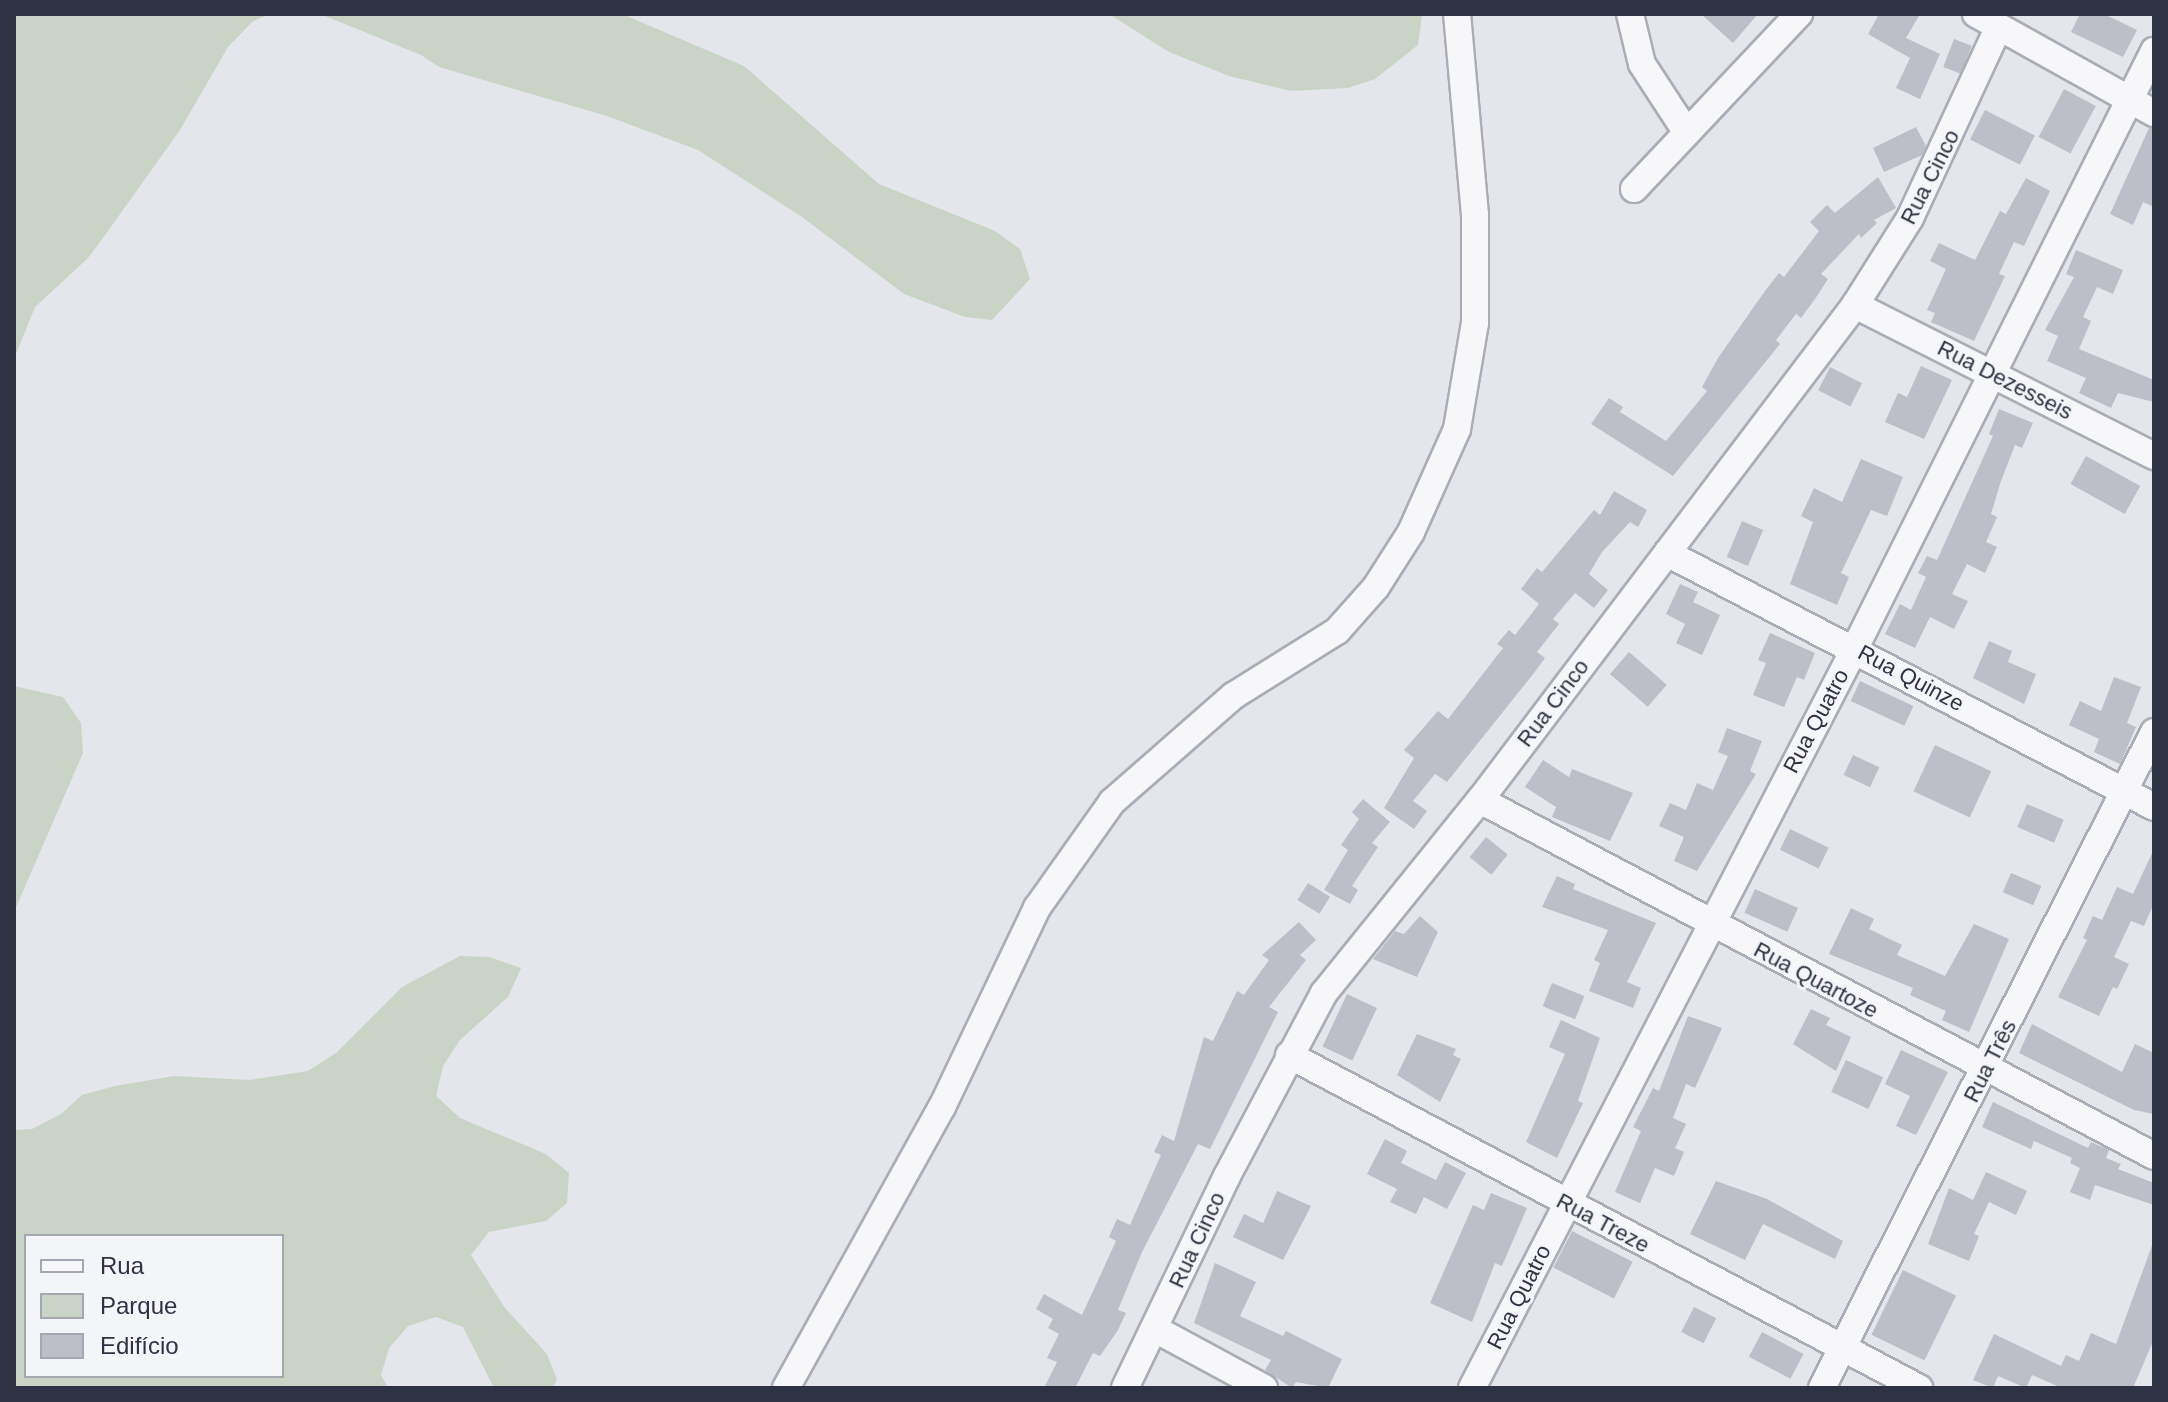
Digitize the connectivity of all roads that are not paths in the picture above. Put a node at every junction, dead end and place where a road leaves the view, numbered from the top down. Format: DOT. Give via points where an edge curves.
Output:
graph roads {
  1 [pos="1457,14"];
  2 [pos="1630,14"];
  3 [pos="1799,14"];
  4 [pos="1987,21"];
  5 [pos="2154,51"];
  6 [pos="2126,100"];
  7 [pos="2154,113"];
  8 [pos="1687,133"];
  9 [pos="1634,189"];
  10 [pos="1855,305"];
  11 [pos="1992,373"];
  12 [pos="2154,456"];
  13 [pos="1667,553"];
  14 [pos="1855,648"];
  15 [pos="2154,732"];
  16 [pos="2124,791"];
  17 [pos="1480,800"];
  18 [pos="2154,807"];
  19 [pos="1711,923"];
  20 [pos="1289,1055"];
  21 [pos="1986,1070"];
  22 [pos="2154,1156"];
  23 [pos="1567,1204"];
  24 [pos="1155,1329"];
  25 [pos="1842,1350"];
  26 [pos="786,1388"];
  27 [pos="1125,1388"];
  28 [pos="1264,1388"];
  29 [pos="1472,1388"];
  30 [pos="1822,1388"];
  31 [pos="1919,1388"];
  1 -- 26 [label="street" via="1475,215 1475,323 1457,429 1411,532 1376,587 1337,631 1233,696 1112,802 1037,908 942,1107"];
  2 -- 8 [label="street" via="1642,64"];
  3 -- 8 [label="street"];
  4 -- 6 [label="street"];
  4 -- 10 [label="street, Rua Cinco" via="1924,192"];
  5 -- 6 [label="street, Rua Quatro"];
  6 -- 7 [label="street"];
  6 -- 11 [label="street, Rua Quatro"];
  8 -- 9 [label="street"];
  10 -- 11 [label="street, Rua Dezesseis"];
  10 -- 13 [label="street, Rua Cinco"];
  11 -- 12 [label="street, Rua Dezesseis"];
  11 -- 14 [label="street, Rua Quatro"];
  13 -- 14 [label="street, Rua Quinze"];
  13 -- 17 [label="street, Rua Cinco"];
  14 -- 16 [label="street, Rua Quinze"];
  14 -- 19 [label="street, Rua Quatro"];
  15 -- 16 [label="street, Rua Três"];
  16 -- 18 [label="street, Rua Quinze"];
  16 -- 21 [label="street, Rua Três"];
  17 -- 19 [label="street, Rua Quartoze"];
  17 -- 20 [label="street, Rua Cinco" via="1346,962"];
  19 -- 21 [label="street, Rua Quartoze"];
  19 -- 23 [label="street, Rua Quatro"];
  20 -- 23 [label="street, Rua Treze"];
  20 -- 24 [label="street, Rua Cinco"];
  21 -- 22 [label="street, Rua Quartoze"];
  21 -- 25 [label="street, Rua Três"];
  23 -- 25 [label="street, Rua Treze"];
  23 -- 29 [label="street, Rua Quatro"];
  24 -- 27 [label="street, Rua Cinco"];
  24 -- 28 [label="street"];
  25 -- 30 [label="street, Rua Três"];
  25 -- 31 [label="street, Rua Treze"];
}
